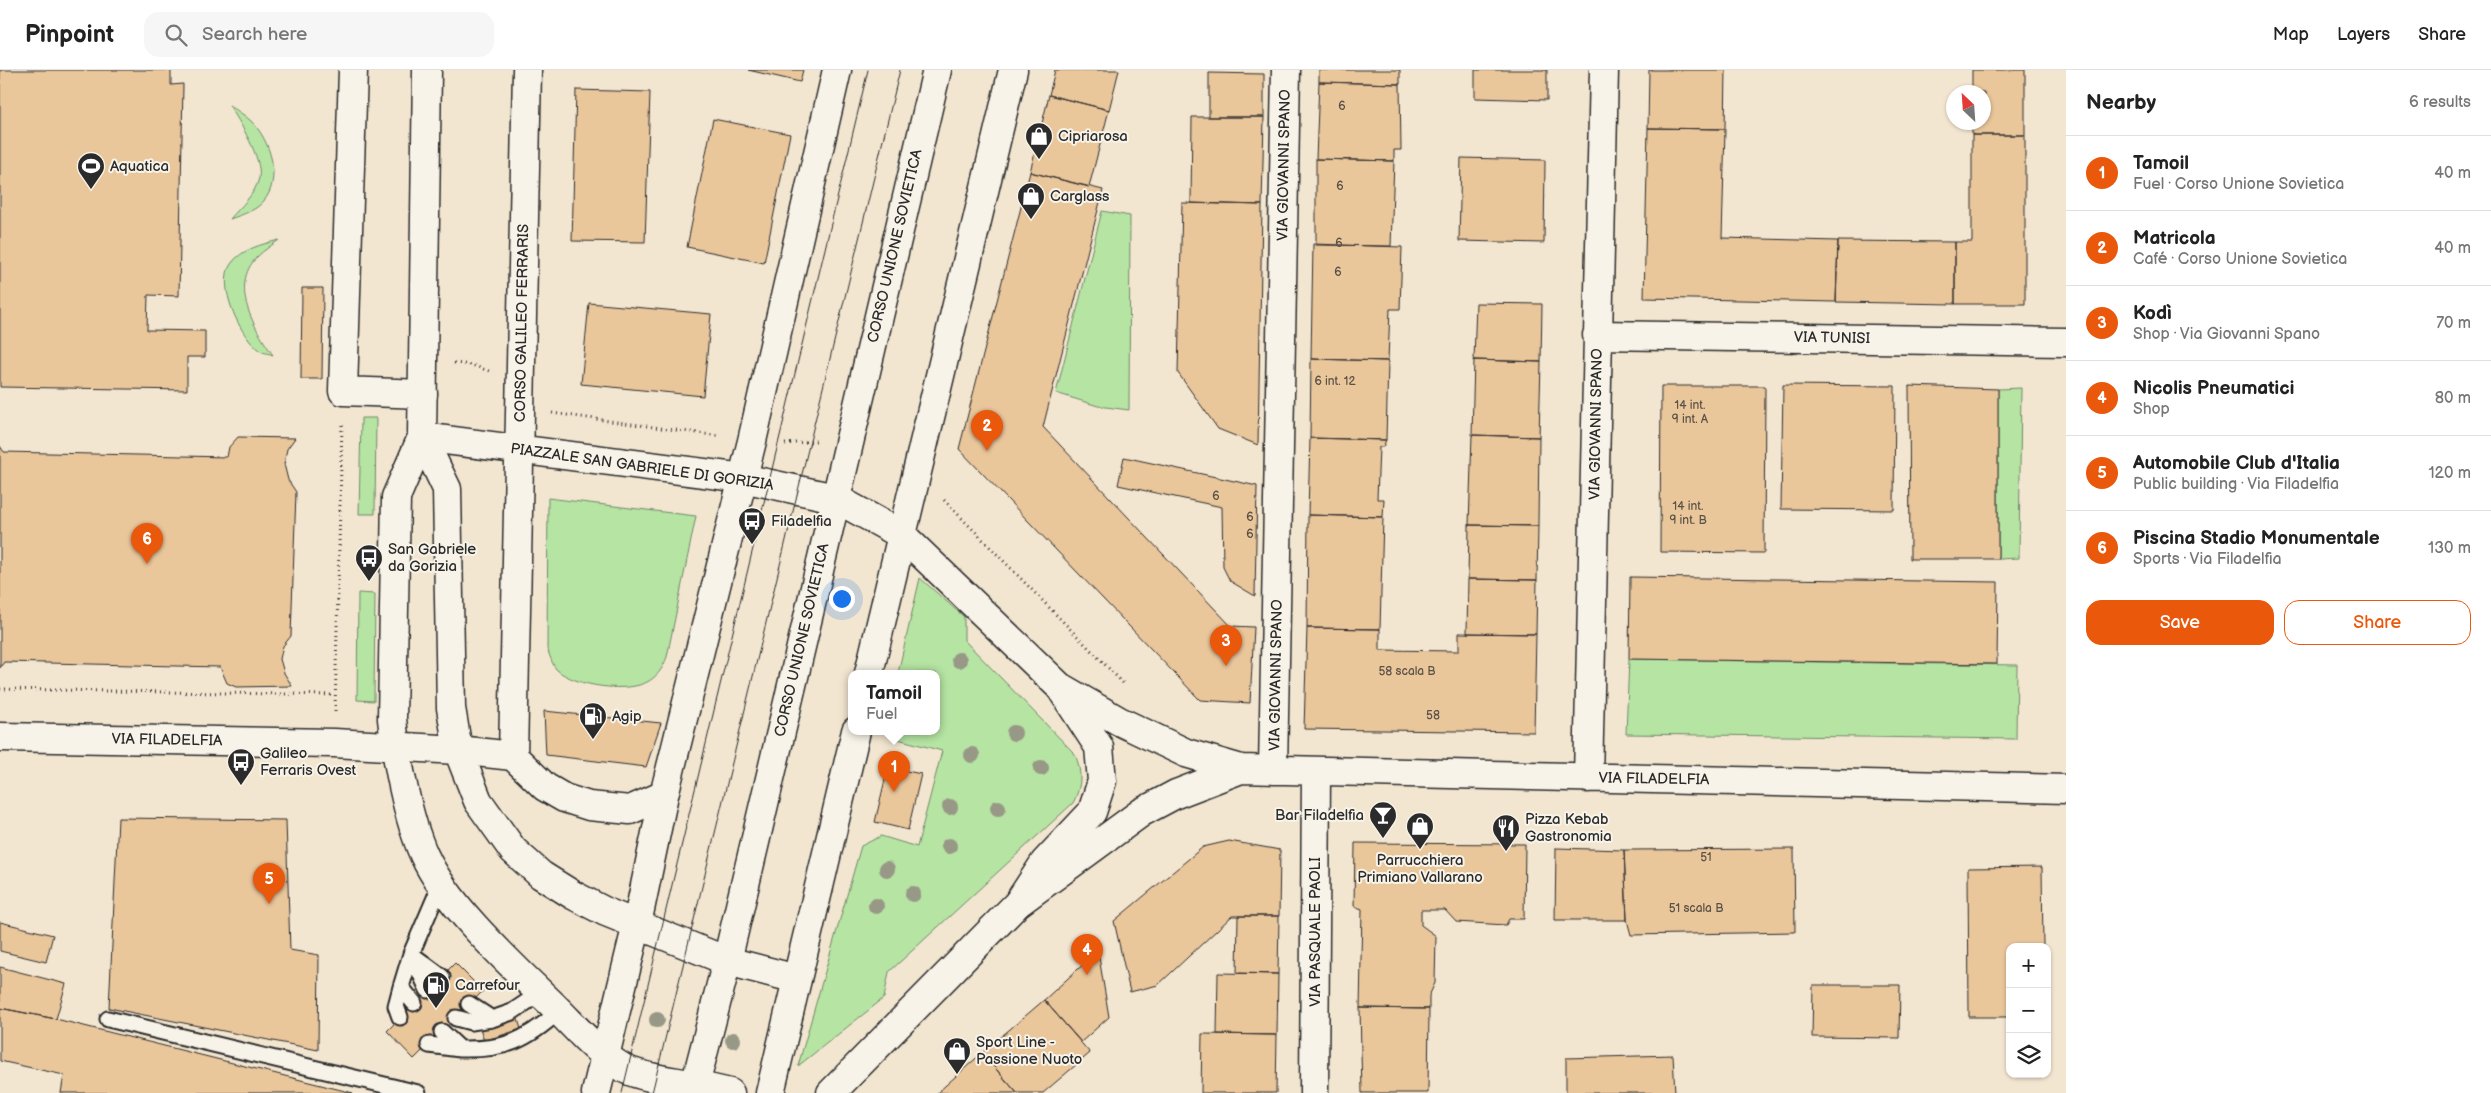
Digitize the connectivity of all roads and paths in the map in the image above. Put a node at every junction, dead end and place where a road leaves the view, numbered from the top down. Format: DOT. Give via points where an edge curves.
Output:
graph roads {
  1 [pos="353,70"];
  2 [pos="427,70"];
  3 [pos="526,70"];
  4 [pos="837,70"];
  5 [pos="937,70"];
  6 [pos="1013,70"];
  7 [pos="1286,70"];
  8 [pos="1604,70"];
  9 [pos="1597,335"];
  10 [pos="2066,342"];
  11 [pos="343,391"];
  12 [pos="423,394"];
  13 [pos="422,437"];
  14 [pos="519,449"];
  15 [pos="744,478"];
  16 [pos="835,498"];
  17 [pos="902,535"];
  18 [pos="870,670"];
  19 [pos="1060,687"];
  20 [pos="0,689"];
  21 [pos="335,695"];
  22 [pos="855,735"];
  23 [pos="0,737"];
  24 [pos="334,743"];
  25 [pos="394,746"];
  26 [pos="458,750"];
  27 [pos="513,756"];
  28 [pos="1241,770"];
  29 [pos="1274,770"];
  30 [pos="1316,771"];
  31 [pos="1588,778"];
  32 [pos="2066,789"];
  33 [pos="664,795"];
  34 [pos="441,884"];
  35 [pos="1018,903"];
  36 [pos="636,924"];
  37 [pos="411,954"];
  38 [pos="727,961"];
  39 [pos="442,977"];
  40 [pos="797,979"];
  41 [pos="400,987"];
  42 [pos="428,990"];
  43 [pos="549,1002"];
  44 [pos="414,1004"];
  45 [pos="469,1004"];
  46 [pos="400,1017"];
  47 [pos="456,1018"];
  48 [pos="108,1019"];
  49 [pos="492,1019"];
  50 [pos="442,1032"];
  51 [pos="428,1045"];
  52 [pos="460,1049"];
  53 [pos="605,1056"];
  54 [pos="694,1089"];
  55 [pos="418,1093"];
  56 [pos="596,1093"];
  57 [pos="730,1093"];
  58 [pos="770,1093"];
  59 [pos="832,1093"];
  60 [pos="1314,1093"];
  1 -- 11 [label="street"];
  2 -- 12 [label="street"];
  3 -- 14 [label="street, CORSO GALILEO FERRARIS"];
  4 -- 15 [label="street"];
  5 -- 16 [label="street, CORSO UNIONE SOVIETICA"];
  6 -- 17 [label="street"];
  7 -- 29 [label="street, VIA GIOVANNI SPANO"];
  8 -- 9 [label="street, VIA GIOVANNI SPANO"];
  9 -- 10 [label="street, VIA TUNISI"];
  9 -- 31 [label="street, VIA GIOVANNI SPANO"];
  11 -- 12 [label="street"];
  11 -- 21 [label="path"];
  12 -- 13 [label="street"];
  13 -- 14 [label="street, PIAZZALE SAN GABRIELE DI GORIZIA"];
  13 -- 25 [label="street" via="396,496"];
  13 -- 26 [label="street" via="447,489 451,708"];
  14 -- 15 [label="street, PIAZZALE SAN GABRIELE DI GORIZIA"];
  14 -- 27 [label="street, CORSO GALILEO FERRARIS"];
  15 -- 16 [label="street, PIAZZALE SAN GABRIELE DI GORIZIA"];
  15 -- 33 [label="street"];
  16 -- 17 [label="street, PIAZZALE SAN GABRIELE DI GORIZIA"];
  16 -- 38 [label="street, CORSO UNIONE SOVIETICA"];
  17 -- 18 [label="street"];
  17 -- 19 [label="street, PIAZZALE SAN GABRIELE DI GORIZIA"];
  19 -- 28 [label="street, PIAZZALE SAN GABRIELE DI GORIZIA" via="1186,754"];
  19 -- 35 [label="street, PIAZZALE SAN GABRIELE DI GORIZIA" via="1099,747 1102,781 1092,812 1045,862"];
  20 -- 21 [label="path"];
  21 -- 24 [label="path"];
  22 -- 40 [label="street"];
  23 -- 24 [label="street, VIA FILADELFIA"];
  24 -- 25 [label="street, VIA FILADELFIA"];
  25 -- 26 [label="street, VIA FILADELFIA"];
  25 -- 34 [label="street" via="424,855"];
  26 -- 27 [label="street, VIA FILADELFIA"];
  26 -- 36 [label="street" via="478,801 513,850 541,875 573,896"];
  27 -- 33 [label="street" via="545,787 564,798 589,806 630,810"];
  28 -- 29 [label="street, VIA FILADELFIA"];
  28 -- 35 [label="street, PIAZZALE SAN GABRIELE DI GORIZIA" via="1176,794 1142,812"];
  29 -- 30 [label="street, VIA FILADELFIA"];
  30 -- 31 [label="street, VIA FILADELFIA"];
  30 -- 60 [label="street, VIA PASQUALE PAOLI"];
  31 -- 32 [label="street, VIA FILADELFIA"];
  33 -- 36 [label="street"];
  34 -- 37 [label="lane"];
  34 -- 43 [label="street" via="464,914"];
  35 -- 59 [label="street, PIAZZALE SAN GABRIELE DI GORIZIA"];
  36 -- 38 [label="street"];
  36 -- 53 [label="street"];
  37 -- 39 [label="lane"];
  37 -- 41 [label="lane"];
  37 -- 42 [label="lane"];
  38 -- 40 [label="street"];
  38 -- 54 [label="street, CORSO UNIONE SOVIETICA"];
  40 -- 58 [label="street"];
  41 -- 44 [label="lane"];
  41 -- 46 [label="lane" via="396,1006"];
  43 -- 49 [label="lane"];
  43 -- 52 [label="lane" via="536,1032 508,1045 487,1050"];
  43 -- 53 [label="street"];
  45 -- 49 [label="lane"];
  47 -- 49 [label="lane" via="471,1022"];
  48 -- 55 [label="lane"];
  50 -- 52 [label="lane"];
  51 -- 52 [label="lane"];
  53 -- 54 [label="street" via="628,1070"];
  53 -- 56 [label="street"];
  54 -- 57 [label="street"];
}
